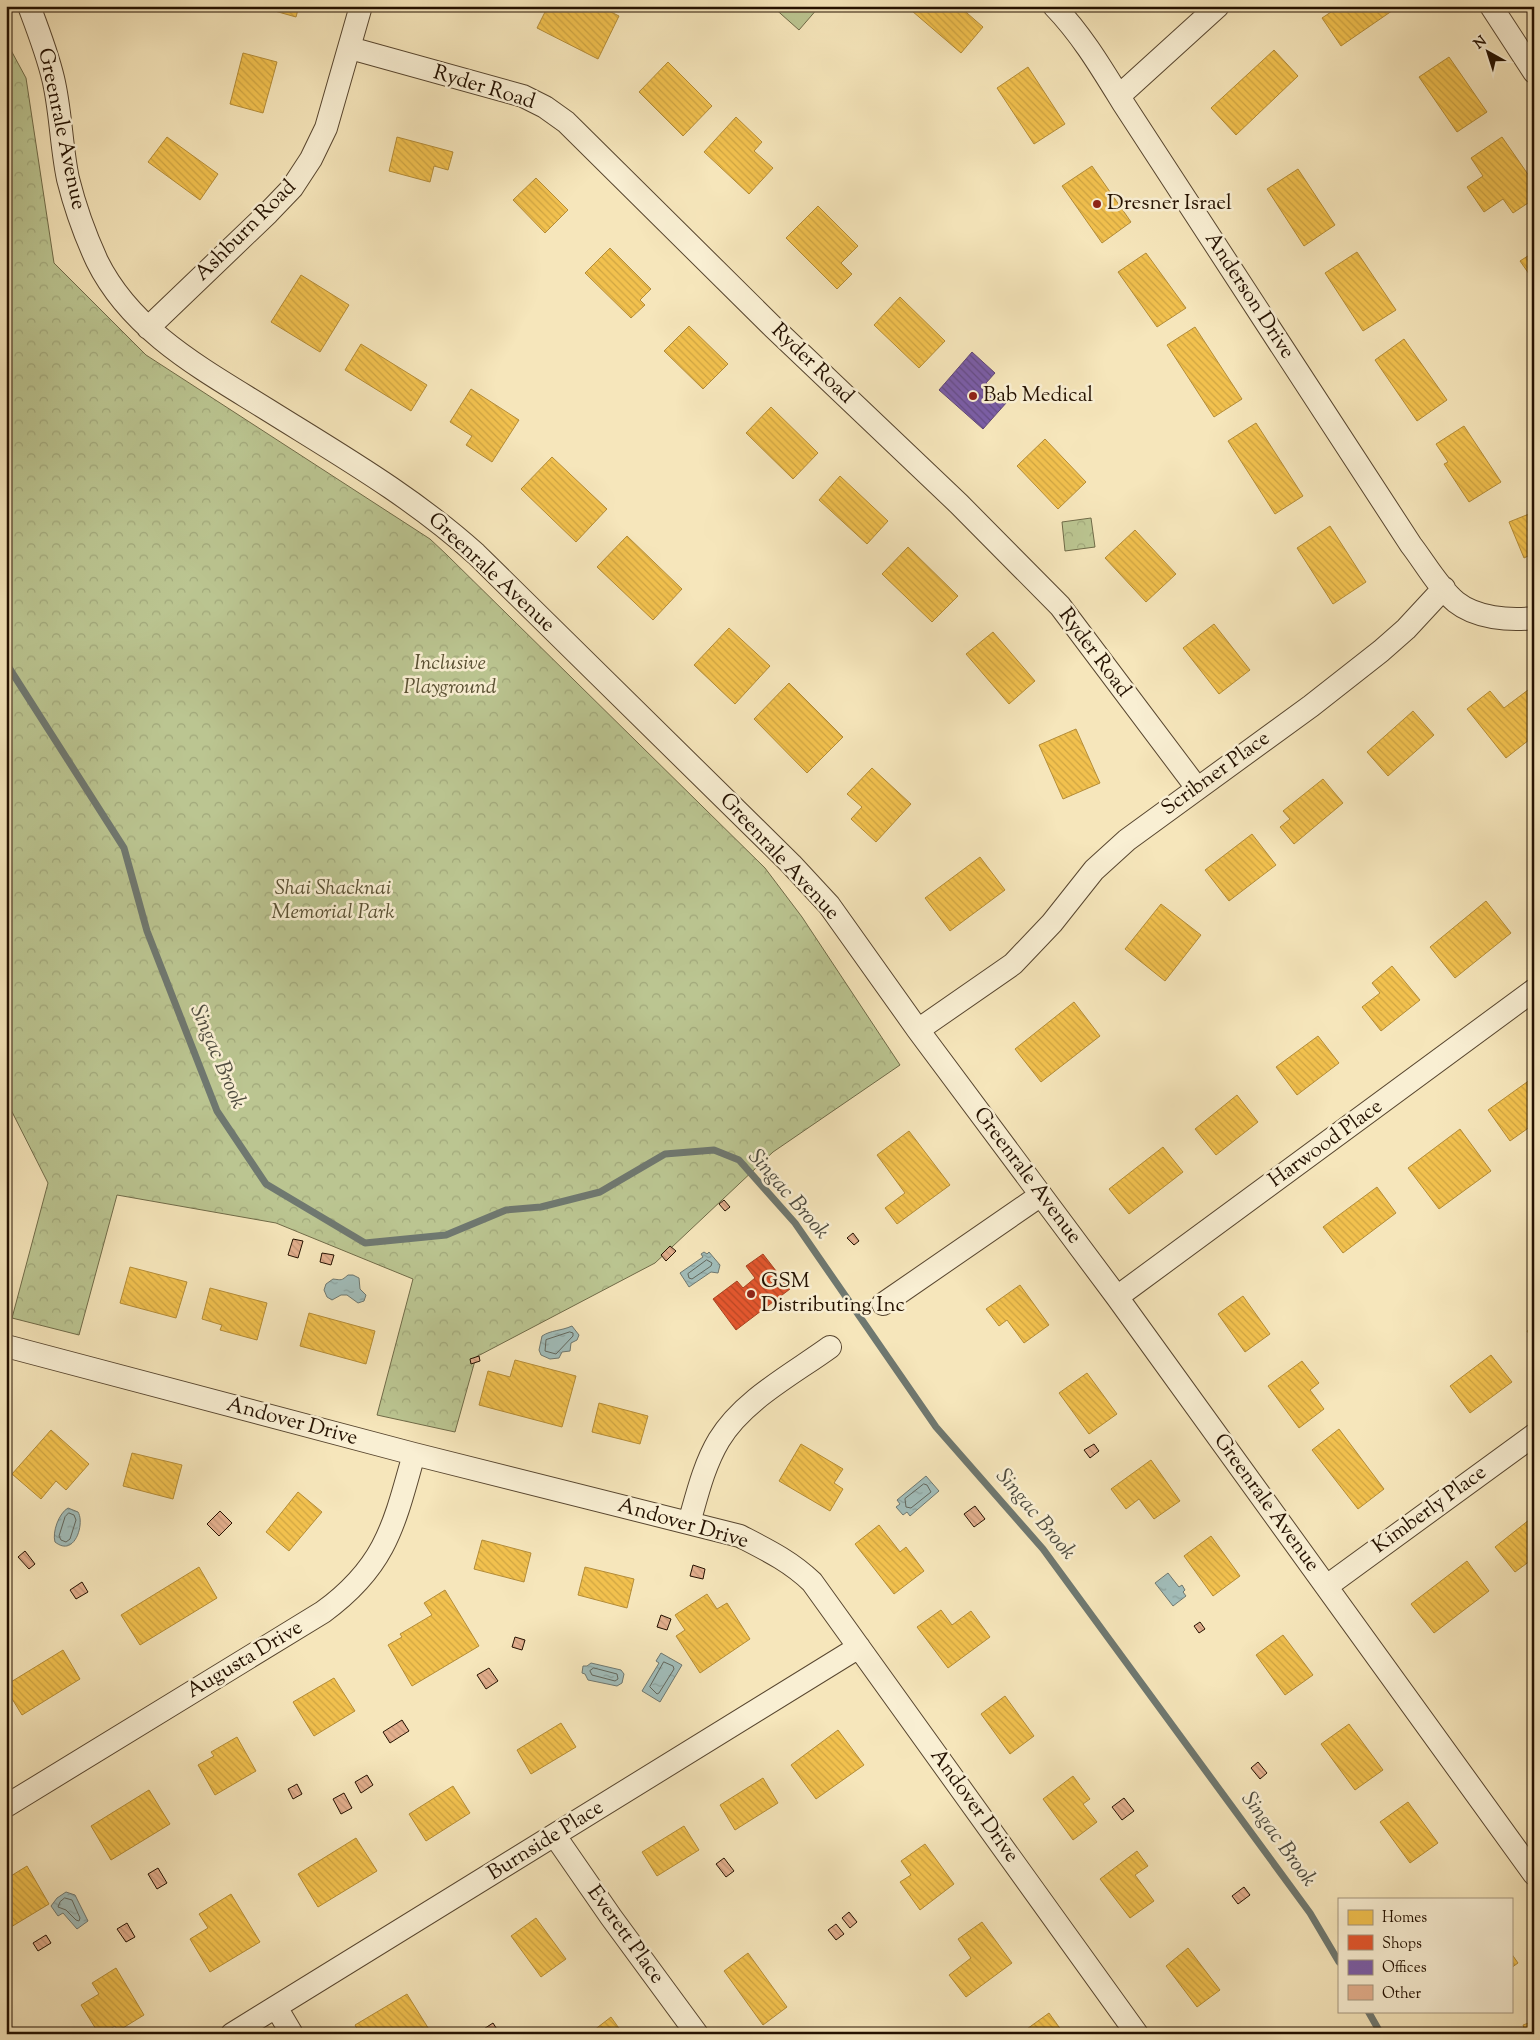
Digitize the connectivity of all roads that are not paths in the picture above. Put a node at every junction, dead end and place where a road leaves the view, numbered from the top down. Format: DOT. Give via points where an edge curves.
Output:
graph roads {
  1 [pos="29,6"];
  2 [pos="361,6"];
  3 [pos="1054,6"];
  4 [pos="1218,6"];
  5 [pos="1490,6"];
  6 [pos="350,48"];
  7 [pos="1534,72"];
  8 [pos="1119,96"];
  9 [pos="148,328"];
  10 [pos="1444,588"];
  11 [pos="1534,618"];
  12 [pos="1197,788"];
  13 [pos="1534,990"];
  14 [pos="918,1030"];
  15 [pos="1041,1195"];
  16 [pos="1117,1298"];
  17 [pos="883,1304"];
  18 [pos="6,1346"];
  19 [pos="830,1347"];
  20 [pos="1534,1435"];
  21 [pos="414,1454"];
  22 [pos="689,1524"];
  23 [pos="1327,1586"];
  24 [pos="859,1647"];
  25 [pos="6,1806"];
  26 [pos="555,1836"];
  27 [pos="1534,1874"];
  28 [pos="276,2007"];
  29 [pos="232,2034"];
  30 [pos="292,2034"];
  31 [pos="697,2034"];
  32 [pos="1137,2034"];
  1 -- 9 [label="street, Greenrale Avenue" via="53,79 68,178 82,226 98,262 124,303"];
  2 -- 6 [label="street, Ashburn Road"];
  3 -- 8 [label="street, Anderson Drive" via="1098,60"];
  4 -- 8 [label="street"];
  5 -- 7 [label="street"];
  6 -- 9 [label="street, Ashburn Road" via="326,128 311,160 292,188"];
  6 -- 12 [label="street, Ryder Road" via="523,96 566,122 1060,606"];
  8 -- 10 [label="street, Anderson Drive" via="1410,545"];
  9 -- 14 [label="street, Greenrale Avenue" via="189,360 400,493 444,525 476,554 816,891"];
  10 -- 11 [label="street" via="1457,602 1474,612 1499,618"];
  10 -- 12 [label="street, Scribner Place" via="1381,651"];
  12 -- 14 [label="street, Scribner Place" via="1127,840 1094,870 1052,923 1013,964"];
  13 -- 16 [label="street, Harwood Place"];
  14 -- 15 [label="street, Greenrale Avenue"];
  15 -- 16 [label="street, Greenrale Avenue"];
  15 -- 17 [label="street"];
  16 -- 23 [label="street, Greenrale Avenue"];
  18 -- 21 [label="street, Andover Drive"];
  19 -- 22 [label="street" via="749,1404 729,1425 705,1468"];
  20 -- 23 [label="street, Kimberly Place"];
  21 -- 22 [label="street, Andover Drive"];
  21 -- 25 [label="street, Augusta Drive" via="394,1524 380,1553 362,1579 340,1600"];
  22 -- 24 [label="street, Andover Drive" via="740,1536 796,1566 812,1582"];
  23 -- 27 [label="street, Greenrale Avenue"];
  24 -- 26 [label="street, Burnside Place"];
  24 -- 32 [label="street, Andover Drive"];
  26 -- 28 [label="street, Burnside Place"];
  26 -- 31 [label="street, Everett Place"];
  28 -- 29 [label="street, Burnside Place"];
  28 -- 30 [label="street"];
}
